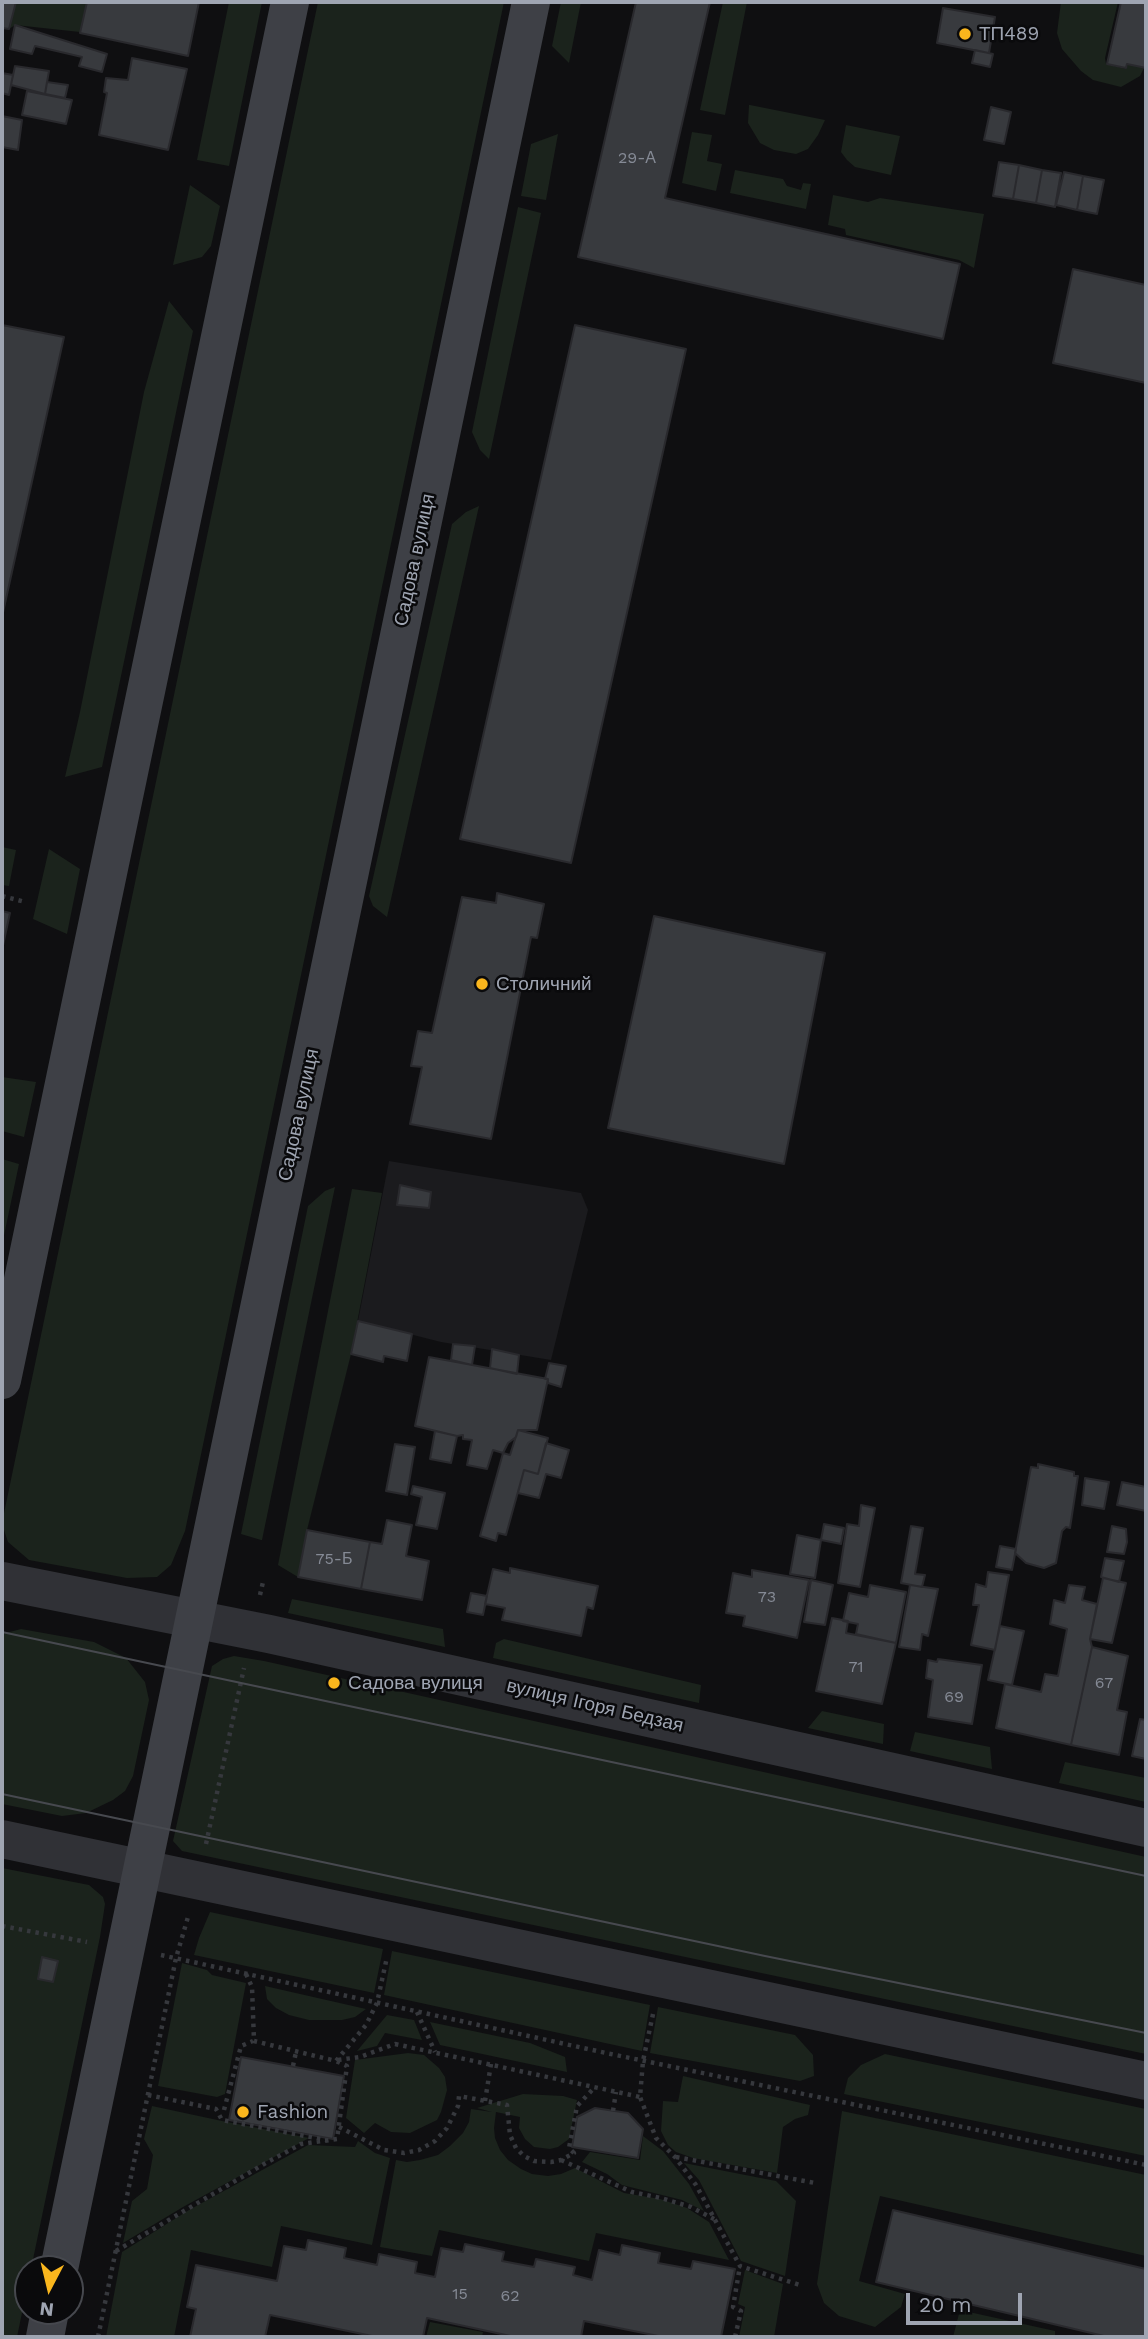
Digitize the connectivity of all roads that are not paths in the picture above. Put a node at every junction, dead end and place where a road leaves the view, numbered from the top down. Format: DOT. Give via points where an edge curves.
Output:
graph roads {
  1 [pos="290,2"];
  2 [pos="531,2"];
  3 [pos="2,1380"];
  4 [pos="2,1581"];
  5 [pos="194,1619"];
  6 [pos="1146,1828"];
  7 [pos="2,1839"];
  8 [pos="142,1869"];
  9 [pos="1146,2081"];
  10 [pos="62,2255"];
  1 -- 3 [label="main road"];
  2 -- 5 [label="main road, Садова вулиця"];
  4 -- 5 [label="street, вулиця Ігоря Бедзая"];
  5 -- 6 [label="street, вулиця Ігоря Бедзая"];
  5 -- 8 [label="main road, Садова вулиця"];
  7 -- 8 [label="street"];
  8 -- 9 [label="street"];
  8 -- 10 [label="main road, Садова вулиця"];
}
